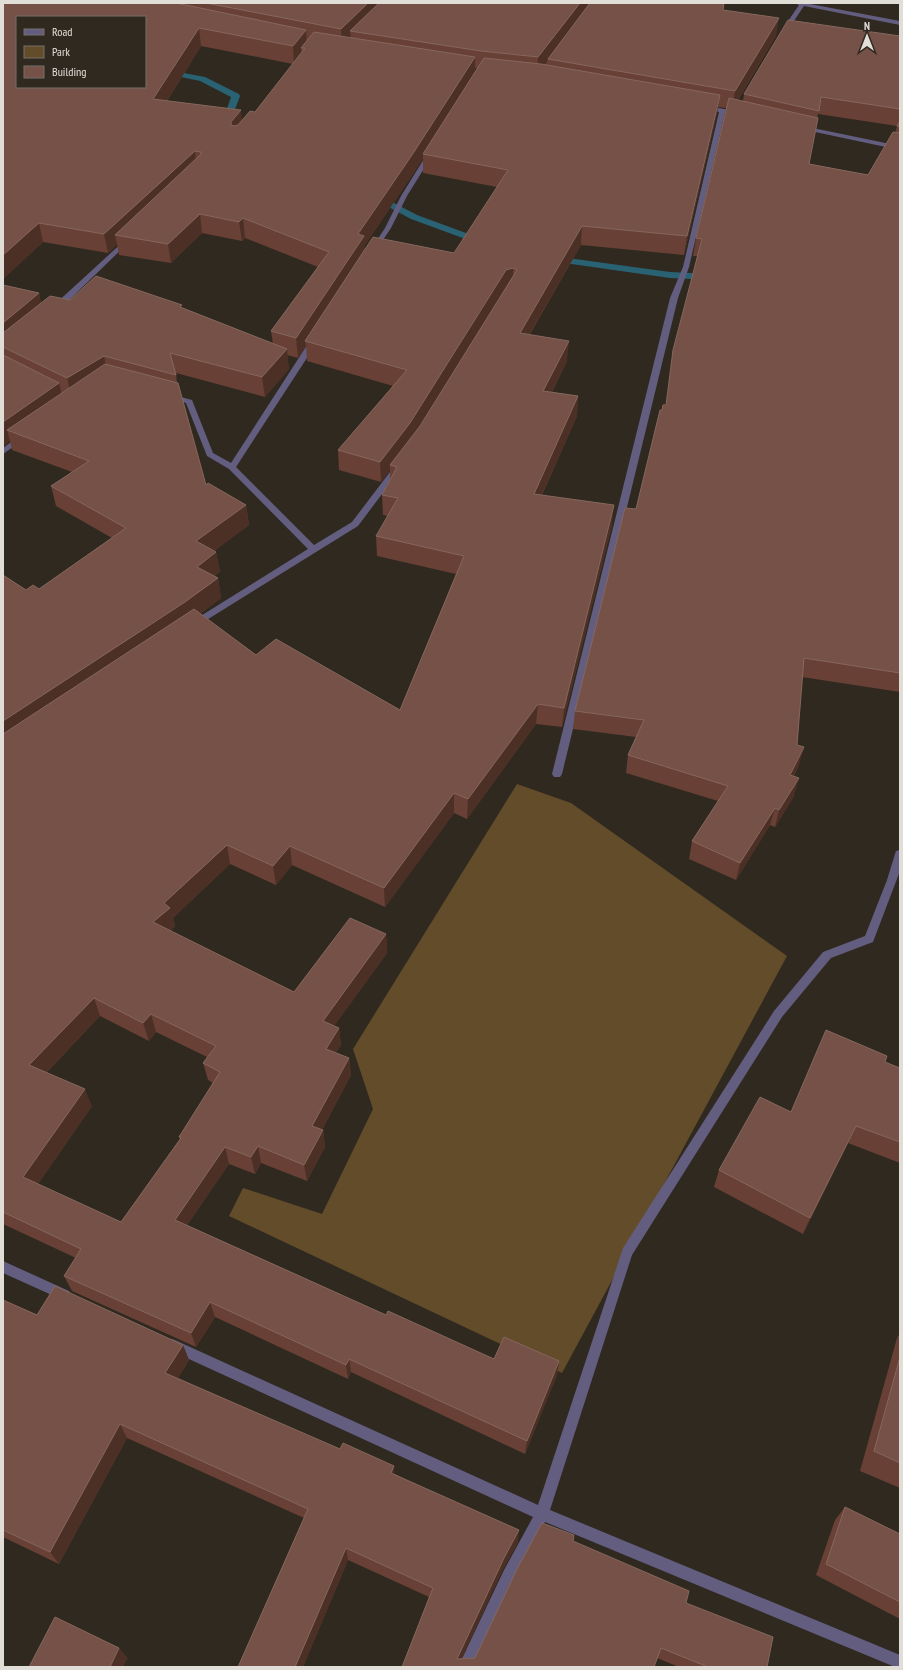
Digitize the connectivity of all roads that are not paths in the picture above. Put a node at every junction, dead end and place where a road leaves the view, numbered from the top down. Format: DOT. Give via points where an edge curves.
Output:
graph roads {
  1 [pos="795,3"];
  2 [pos="802,5"];
  3 [pos="900,24"];
  4 [pos="779,39"];
  5 [pos="739,106"];
  6 [pos="699,107"];
  7 [pos="722,111"];
  8 [pos="735,113"];
  9 [pos="742,114"];
  10 [pos="794,126"];
  11 [pos="900,148"];
  12 [pos="432,151"];
  13 [pos="132,236"];
  14 [pos="367,260"];
  15 [pos="49,315"];
  16 [pos="320,332"];
  17 [pos="159,393"];
  18 [pos="27,435"];
  19 [pos="3,452"];
  20 [pos="406,457"];
  21 [pos="232,467"];
  22 [pos="313,549"];
  23 [pos="189,628"];
  24 [pos="557,774"];
  25 [pos="900,854"];
  26 [pos="3,1267"];
  27 [pos="75,1300"];
  28 [pos="161,1340"];
  29 [pos="542,1514"];
  30 [pos="900,1662"];
  31 [pos="465,1667"];
  1 -- 2 [label="street"];
  2 -- 3 [label="street"];
  2 -- 4 [label="street"];
  5 -- 8 [label="street"];
  6 -- 7 [label="street"];
  7 -- 8 [label="street"];
  7 -- 24 [label="street" via="686,267 674,298"];
  8 -- 9 [label="street"];
  10 -- 11 [label="street"];
  12 -- 14 [label="street"];
  13 -- 15 [label="street"];
  16 -- 21 [label="street"];
  17 -- 21 [label="street" via="189,402 210,454"];
  18 -- 19 [label="street"];
  20 -- 22 [label="street" via="355,524"];
  21 -- 22 [label="street"];
  22 -- 23 [label="street"];
  25 -- 29 [label="street" via="869,939 827,955 778,1014 627,1252"];
  26 -- 27 [label="street"];
  28 -- 29 [label="street"];
  29 -- 30 [label="street"];
  29 -- 31 [label="street" via="509,1575"];
}
